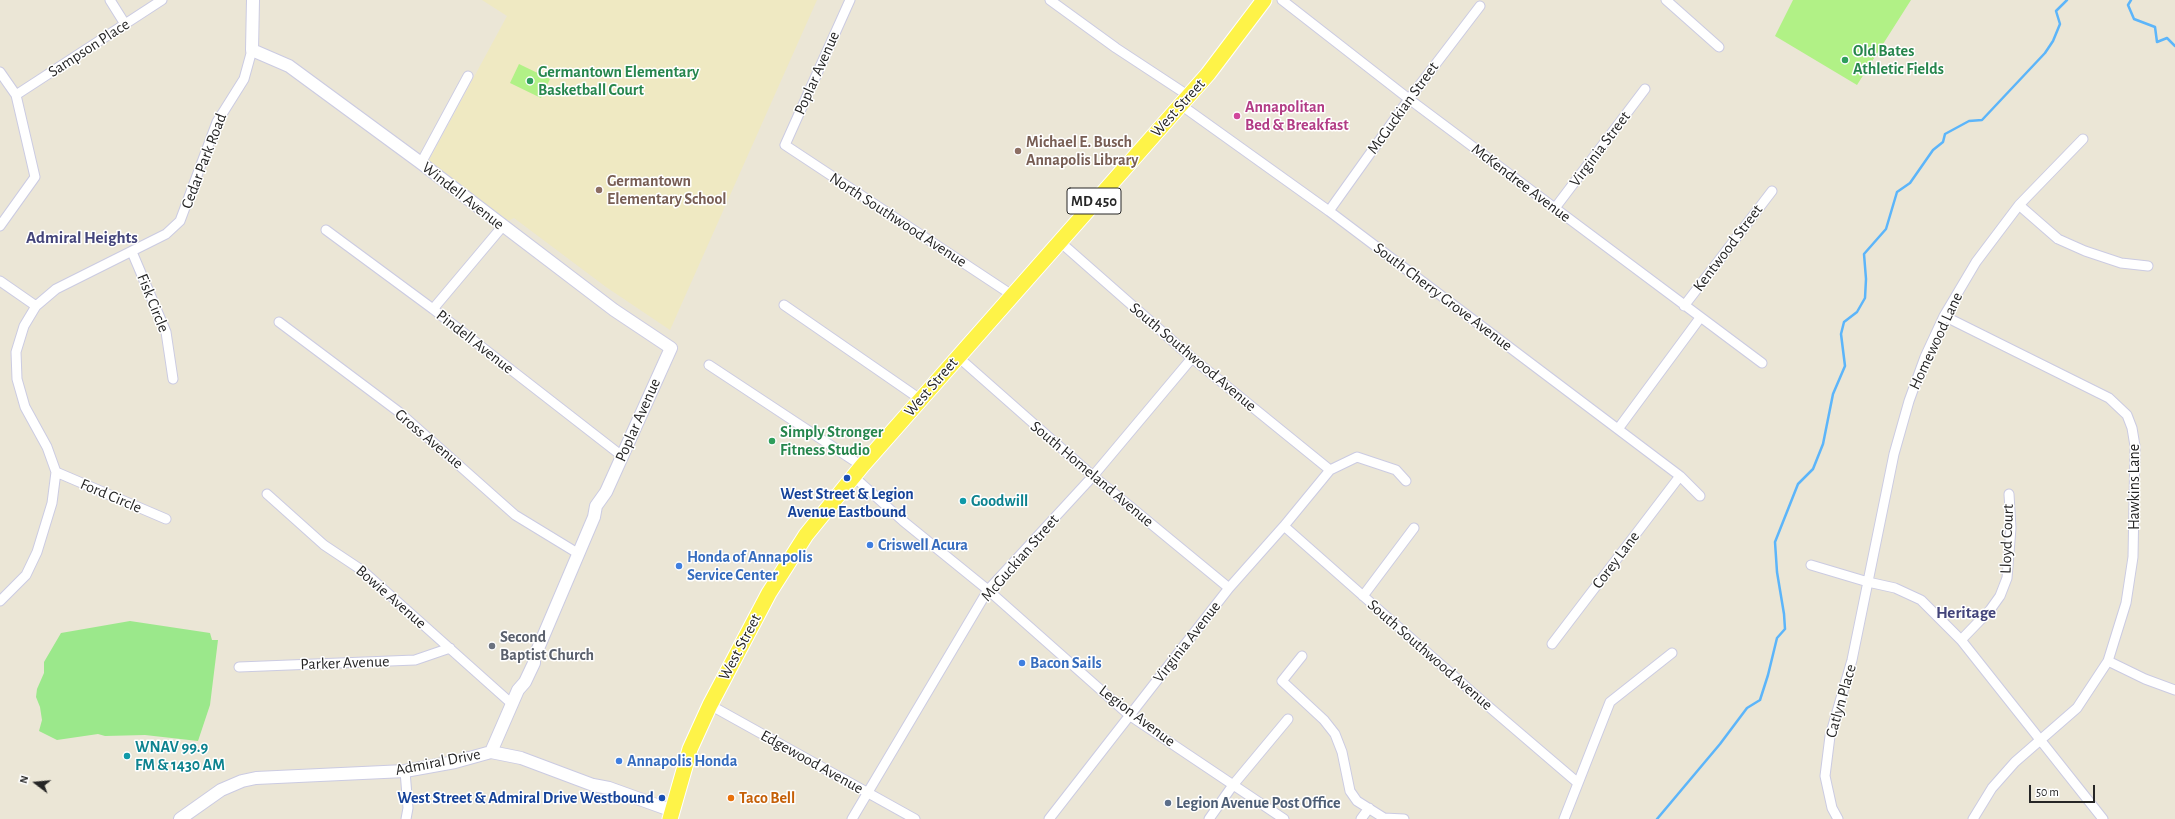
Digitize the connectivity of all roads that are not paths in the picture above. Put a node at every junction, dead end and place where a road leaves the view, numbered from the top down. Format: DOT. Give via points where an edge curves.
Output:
graph roads {
  1 [pos="110,0"];
  2 [pos="162,0"];
  3 [pos="253,0"];
  4 [pos="850,0"];
  5 [pos="1050,0"];
  6 [pos="1264,0"];
  7 [pos="1282,0"];
  8 [pos="1666,0"];
  9 [pos="1480,6"];
  10 [pos="126,24"];
  11 [pos="1720,47"];
  12 [pos="252,50"];
  13 [pos="0,72"];
  14 [pos="468,76"];
  15 [pos="1645,89"];
  16 [pos="16,95"];
  17 [pos="1409,99"];
  18 [pos="1185,100"];
  19 [pos="2083,139"];
  20 [pos="785,145"];
  21 [pos="421,163"];
  22 [pos="1772,190"];
  23 [pos="2019,205"];
  24 [pos="1555,208"];
  25 [pos="1329,211"];
  26 [pos="0,226"];
  27 [pos="502,226"];
  28 [pos="326,230"];
  29 [pos="1059,241"];
  30 [pos="132,252"];
  31 [pos="2148,266"];
  32 [pos="0,281"];
  33 [pos="1012,295"];
  34 [pos="784,305"];
  35 [pos="36,306"];
  36 [pos="1684,306"];
  37 [pos="433,309"];
  38 [pos="1944,316"];
  39 [pos="1700,318"];
  40 [pos="279,322"];
  41 [pos="671,348"];
  42 [pos="957,356"];
  43 [pos="1192,358"];
  44 [pos="1762,363"];
  45 [pos="709,365"];
  46 [pos="173,379"];
  47 [pos="920,399"];
  48 [pos="1618,429"];
  49 [pos="622,456"];
  50 [pos="1330,470"];
  51 [pos="857,471"];
  52 [pos="56,472"];
  53 [pos="1092,476"];
  54 [pos="1680,476"];
  55 [pos="1406,480"];
  56 [pos="266,494"];
  57 [pos="2009,494"];
  58 [pos="1700,496"];
  59 [pos="166,519"];
  60 [pos="1284,526"];
  61 [pos="1414,528"];
  62 [pos="579,554"];
  63 [pos="1811,565"];
  64 [pos="1868,582"];
  65 [pos="1229,588"];
  66 [pos="988,590"];
  67 [pos="1363,596"];
  68 [pos="0,602"];
  69 [pos="1960,640"];
  70 [pos="1552,644"];
  71 [pos="450,648"];
  72 [pos="1672,653"];
  73 [pos="1302,656"];
  74 [pos="2108,661"];
  75 [pos="239,667"];
  76 [pos="2175,690"];
  77 [pos="512,704"];
  78 [pos="710,705"];
  79 [pos="1129,715"];
  80 [pos="1288,719"];
  81 [pos="2041,739"];
  82 [pos="491,752"];
  83 [pos="405,771"];
  84 [pos="1578,783"];
  85 [pos="1233,785"];
  86 [pos="867,792"];
  87 [pos="1369,808"];
  88 [pos="672,815"];
  89 [pos="1384,818"];
  90 [pos="180,819"];
  91 [pos="406,819"];
  92 [pos="852,819"];
  93 [pos="915,819"];
  94 [pos="1049,819"];
  95 [pos="1209,819"];
  96 [pos="1284,819"];
  97 [pos="1361,819"];
  98 [pos="1404,819"];
  99 [pos="1564,819"];
  100 [pos="1838,819"];
  101 [pos="1974,819"];
  102 [pos="2103,819"];
  1 -- 10 [label="street"];
  2 -- 10 [label="street, Sampson Place"];
  3 -- 12 [label="street, Cedar Park Road"];
  4 -- 20 [label="street, Poplar Avenue"];
  5 -- 18 [label="street, South Cherry Grove Avenue"];
  6 -- 18 [label="main road, West Street / MD 450"];
  7 -- 17 [label="street, McKendree Avenue"];
  8 -- 11 [label="street"];
  9 -- 17 [label="street, McGuckian Street"];
  10 -- 16 [label="street, Sampson Place"];
  12 -- 21 [label="street, Windell Avenue" via="289,66"];
  12 -- 30 [label="street, Cedar Park Road" via="244,79 217,122 180,221 166,234"];
  13 -- 16 [label="street"];
  14 -- 21 [label="street"];
  15 -- 24 [label="street, Virginia Street"];
  16 -- 26 [label="street" via="36,177"];
  17 -- 24 [label="street, McKendree Avenue"];
  17 -- 25 [label="street, McGuckian Street"];
  18 -- 25 [label="street, South Cherry Grove Avenue"];
  18 -- 29 [label="main road, West Street / MD 450"];
  19 -- 23 [label="street, Homewood Lane"];
  20 -- 33 [label="street, North Southwood Avenue"];
  21 -- 27 [label="street, Windell Avenue"];
  22 -- 36 [label="street, Kentwood Street"];
  23 -- 31 [label="street" via="2058,239 2121,263"];
  23 -- 38 [label="street, Homewood Lane" via="1976,262"];
  24 -- 36 [label="street, McKendree Avenue"];
  25 -- 48 [label="street, South Cherry Grove Avenue"];
  27 -- 37 [label="street"];
  27 -- 41 [label="street, Windell Avenue" via="614,310"];
  28 -- 37 [label="street, Pindell Avenue"];
  29 -- 33 [label="main road, West Street / MD 450"];
  29 -- 43 [label="street, South Southwood Avenue"];
  30 -- 35 [label="street, Cedar Park Road" via="56,289"];
  30 -- 46 [label="street, Fisk Circle" via="166,332"];
  32 -- 35 [label="street"];
  33 -- 42 [label="main road, West Street / MD 450"];
  34 -- 47 [label="street"];
  35 -- 52 [label="street, Cedar Park Road" via="24,326 16,352 17,379 25,407 47,447"];
  36 -- 39 [label="street, McKendree Avenue"];
  37 -- 49 [label="street, Pindell Avenue"];
  38 -- 64 [label="street, Homewood Lane" via="1909,401 1894,454"];
  38 -- 74 [label="street, Hawkins Lane" via="2109,398 2127,415 2135,446 2133,557 2126,603"];
  39 -- 44 [label="street, McKendree Avenue"];
  39 -- 48 [label="street, Kentwood Street"];
  40 -- 62 [label="street, Gross Avenue" via="399,412 515,515"];
  41 -- 49 [label="street, Poplar Avenue"];
  42 -- 47 [label="main road, West Street / MD 450"];
  42 -- 53 [label="street, South Homeland Avenue"];
  43 -- 50 [label="street, South Southwood Avenue"];
  43 -- 53 [label="street, McGuckian Street"];
  45 -- 51 [label="street, Legion Avenue"];
  47 -- 51 [label="main road, West Street / MD 450"];
  48 -- 54 [label="street, South Cherry Grove Avenue"];
  49 -- 62 [label="street, Poplar Avenue" via="606,492 603,509 594,517"];
  50 -- 55 [label="street" via="1356,457 1396,470"];
  50 -- 60 [label="street, Virginia Avenue"];
  51 -- 66 [label="street, Legion Avenue" via="903,521"];
  51 -- 78 [label="main road, West Street / MD 450" via="806,535 769,593"];
  52 -- 59 [label="street, Ford Circle"];
  52 -- 68 [label="street, Cedar Park Road" via="52,503 37,552 26,575"];
  53 -- 65 [label="street, South Homeland Avenue"];
  53 -- 66 [label="street, McGuckian Street"];
  54 -- 58 [label="street, South Cherry Grove Avenue"];
  54 -- 70 [label="street, Corey Lane"];
  56 -- 71 [label="street, Bowie Avenue" via="324,545 363,571"];
  57 -- 69 [label="street, Lloyd Court" via="2011,528 2007,578 2000,596 1990,610"];
  60 -- 65 [label="street, Virginia Avenue"];
  60 -- 67 [label="street, South Southwood Avenue"];
  61 -- 67 [label="street"];
  62 -- 77 [label="street, Poplar Avenue" via="525,682"];
  63 -- 64 [label="street"];
  64 -- 69 [label="street" via="1895,588 1921,600"];
  64 -- 100 [label="street, Catlyn Place" via="1852,660 1826,756 1826,776 1832,808"];
  65 -- 79 [label="street, Virginia Avenue"];
  66 -- 79 [label="street, Legion Avenue"];
  66 -- 86 [label="street, McGuckian Street"];
  67 -- 84 [label="street, South Southwood Avenue"];
  69 -- 81 [label="street"];
  71 -- 75 [label="street, Parker Avenue" via="415,660"];
  71 -- 77 [label="street, Bowie Avenue"];
  72 -- 84 [label="street" via="1610,702"];
  73 -- 87 [label="street" via="1282,681 1324,720 1335,734 1342,752 1350,791 1357,801"];
  74 -- 76 [label="street"];
  74 -- 81 [label="street, Hawkins Lane" via="2078,708"];
  77 -- 82 [label="street, Poplar Avenue"];
  78 -- 86 [label="street, Edgewood Avenue"];
  78 -- 88 [label="main road, West Street / MD 450" via="690,749"];
  79 -- 85 [label="street, Legion Avenue"];
  79 -- 94 [label="street, Virginia Avenue"];
  80 -- 85 [label="street"];
  81 -- 101 [label="street" via="2015,762 1992,788"];
  81 -- 102 [label="street"];
  82 -- 83 [label="street, Admiral Drive"];
  82 -- 88 [label="street, Admiral Drive" via="521,758 593,786 609,788"];
  83 -- 90 [label="street, Admiral Drive" via="256,778 221,790"];
  83 -- 91 [label="street" via="408,808"];
  84 -- 99 [label="street"];
  85 -- 95 [label="street"];
  85 -- 96 [label="street, Legion Avenue"];
  86 -- 92 [label="street, McGuckian Street"];
  86 -- 93 [label="street, Edgewood Avenue"];
  87 -- 89 [label="street"];
  87 -- 97 [label="street"];
  89 -- 98 [label="street"];
}
